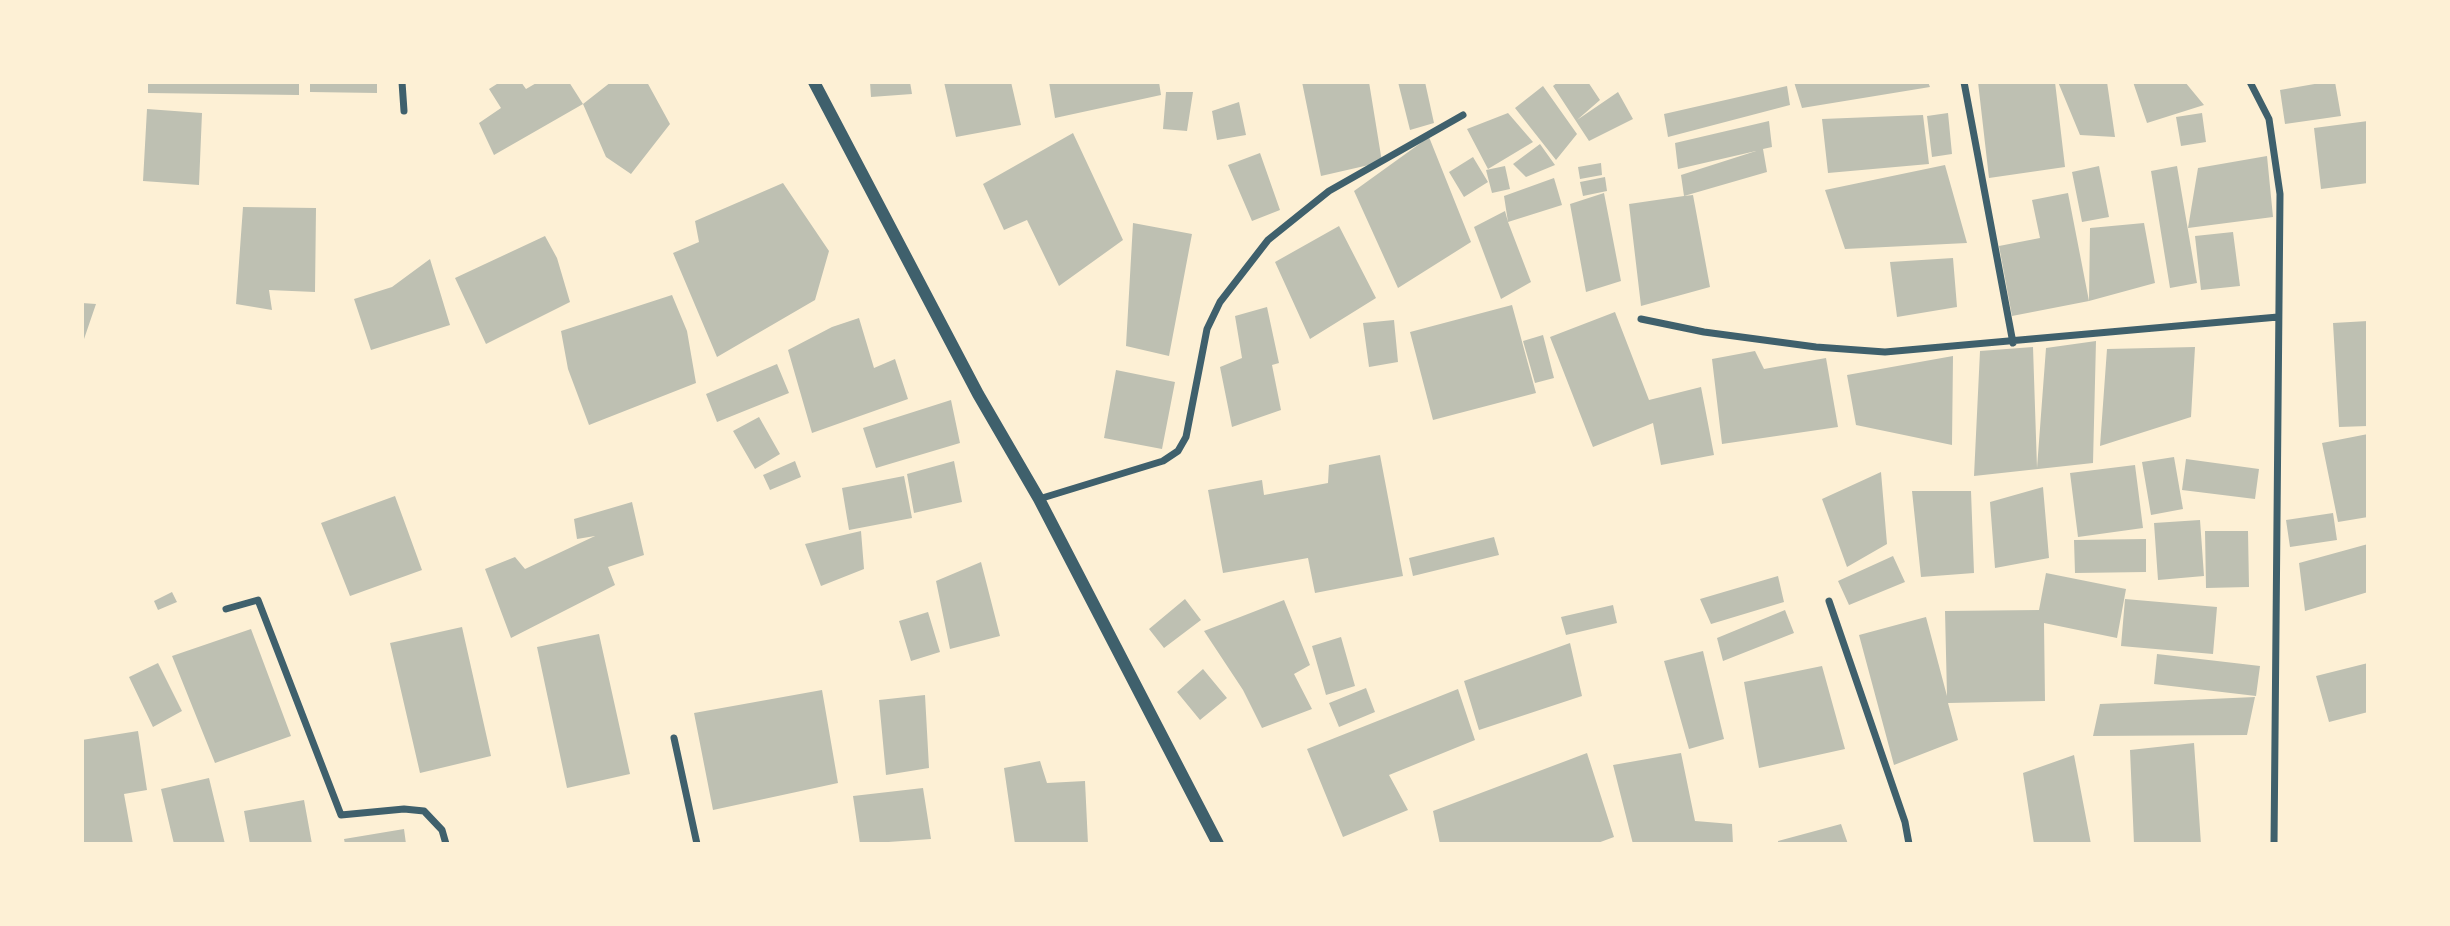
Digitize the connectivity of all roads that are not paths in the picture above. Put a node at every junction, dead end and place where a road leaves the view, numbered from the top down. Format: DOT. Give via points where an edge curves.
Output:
graph roads {
  1 [pos="402,82"];
  2 [pos="814,82"];
  3 [pos="1964,82"];
  4 [pos="2250,82"];
  5 [pos="404,111"];
  6 [pos="1463,115"];
  7 [pos="2278,317"];
  8 [pos="1641,319"];
  9 [pos="2012,342"];
  10 [pos="1040,499"];
  11 [pos="1829,601"];
  12 [pos="226,609"];
  13 [pos="674,738"];
  14 [pos="446,844"];
  15 [pos="697,844"];
  16 [pos="1218,844"];
  17 [pos="1909,844"];
  18 [pos="2274,844"];
  1 -- 5 [label="street"];
  2 -- 10 [label="street" via="978,394"];
  3 -- 9 [label="street"];
  4 -- 7 [label="street" via="2269,119 2276,147"];
  6 -- 10 [label="street" via="1329,191 1268,240 1220,302 1207,329 1186,437 1178,451 1163,461"];
  7 -- 9 [label="street"];
  7 -- 18 [label="street"];
  8 -- 9 [label="street" via="1704,332 1871,351"];
  10 -- 16 [label="street"];
  11 -- 17 [label="street"];
  12 -- 14 [label="street" via="258,600 341,815 424,811 442,830"];
  13 -- 15 [label="street"];
}
